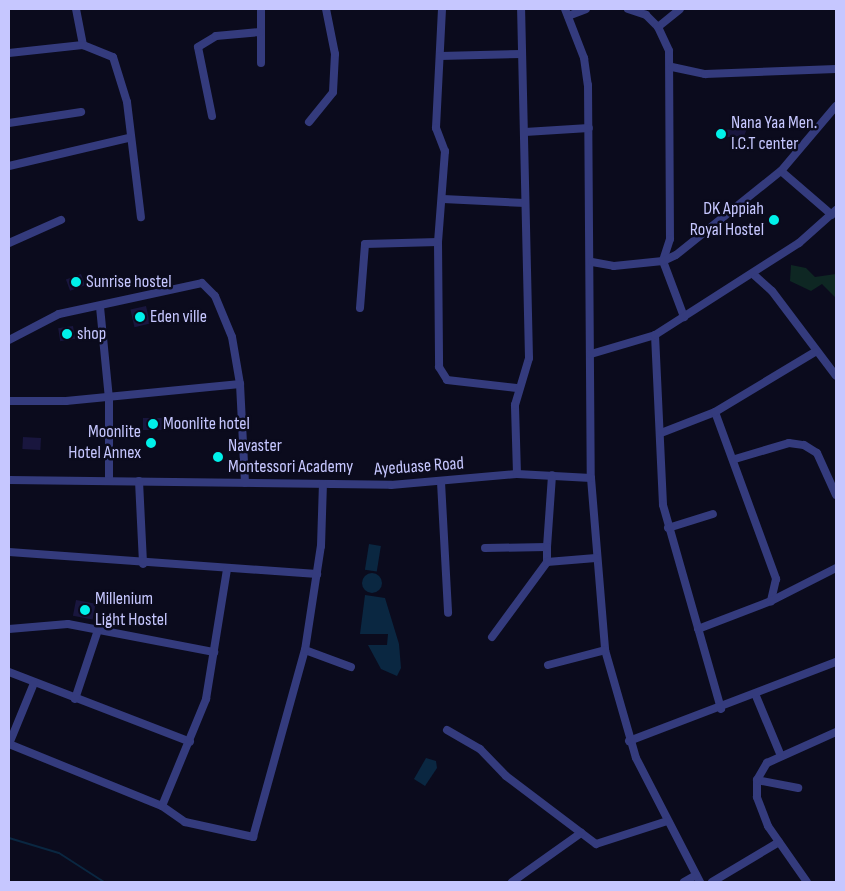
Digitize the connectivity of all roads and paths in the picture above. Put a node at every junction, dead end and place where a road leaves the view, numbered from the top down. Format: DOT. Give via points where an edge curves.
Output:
graph roads {
  1 [pos="76,9"];
  2 [pos="260,9"];
  3 [pos="326,9"];
  4 [pos="442,9"];
  5 [pos="521,9"];
  6 [pos="586,9"];
  7 [pos="628,9"];
  8 [pos="680,9"];
  9 [pos="567,12"];
  10 [pos="658,27"];
  11 [pos="260,32"];
  12 [pos="83,45"];
  13 [pos="9,54"];
  14 [pos="522,54"];
  15 [pos="440,56"];
  16 [pos="261,63"];
  17 [pos="672,67"];
  18 [pos="836,69"];
  19 [pos="836,106"];
  20 [pos="81,112"];
  21 [pos="212,116"];
  22 [pos="309,122"];
  23 [pos="9,123"];
  24 [pos="589,128"];
  25 [pos="525,132"];
  26 [pos="128,138"];
  27 [pos="9,166"];
  28 [pos="781,171"];
  29 [pos="443,199"];
  30 [pos="525,203"];
  31 [pos="834,212"];
  32 [pos="141,217"];
  33 [pos="61,220"];
  34 [pos="438,242"];
  35 [pos="9,243"];
  36 [pos="663,261"];
  37 [pos="592,262"];
  38 [pos="753,274"];
  39 [pos="100,307"];
  40 [pos="360,308"];
  41 [pos="684,317"];
  42 [pos="655,335"];
  43 [pos="9,340"];
  44 [pos="815,352"];
  45 [pos="591,354"];
  46 [pos="836,376"];
  47 [pos="240,384"];
  48 [pos="517,388"];
  49 [pos="109,398"];
  50 [pos="9,401"];
  51 [pos="715,412"];
  52 [pos="661,433"];
  53 [pos="736,459"];
  54 [pos="517,474"];
  55 [pos="552,475"];
  56 [pos="591,478"];
  57 [pos="9,480"];
  58 [pos="109,481"];
  59 [pos="139,481"];
  60 [pos="442,482"];
  61 [pos="244,483"];
  62 [pos="323,484"];
  63 [pos="836,495"];
  64 [pos="713,514"];
  65 [pos="668,528"];
  66 [pos="547,547"];
  67 [pos="485,548"];
  68 [pos="9,552"];
  69 [pos="596,558"];
  70 [pos="547,562"];
  71 [pos="143,564"];
  72 [pos="836,568"];
  73 [pos="227,570"];
  74 [pos="317,574"];
  75 [pos="771,601"];
  76 [pos="448,612"];
  77 [pos="9,628"];
  78 [pos="698,629"];
  79 [pos="98,630"];
  80 [pos="492,637"];
  81 [pos="305,650"];
  82 [pos="605,650"];
  83 [pos="214,652"];
  84 [pos="836,662"];
  85 [pos="548,665"];
  86 [pos="351,667"];
  87 [pos="9,672"];
  88 [pos="34,683"];
  89 [pos="756,696"];
  90 [pos="75,698"];
  91 [pos="720,709"];
  92 [pos="447,730"];
  93 [pos="836,732"];
  94 [pos="629,741"];
  95 [pos="190,742"];
  96 [pos="9,744"];
  97 [pos="781,756"];
  98 [pos="757,780"];
  99 [pos="798,788"];
  100 [pos="162,806"];
  101 [pos="666,821"];
  102 [pos="581,832"];
  103 [pos="779,842"];
  104 [pos="698,879"];
  105 [pos="512,882"];
  106 [pos="684,882"];
  107 [pos="712,882"];
  108 [pos="807,882"];
  1 -- 12 [label="street"];
  2 -- 11 [label="street"];
  3 -- 22 [label="street" via="335,54 333,92"];
  4 -- 15 [label="street"];
  5 -- 14 [label="street"];
  6 -- 9 [label="street"];
  7 -- 10 [label="street" via="646,15"];
  8 -- 10 [label="street"];
  9 -- 24 [label="street" via="587,70"];
  10 -- 17 [label="street"];
  11 -- 16 [label="street"];
  11 -- 21 [label="street" via="216,36 198,46"];
  12 -- 13 [label="street"];
  12 -- 26 [label="street" via="114,58 127,102"];
  14 -- 15 [label="street"];
  14 -- 25 [label="street"];
  15 -- 29 [label="street" via="436,128 445,151"];
  17 -- 18 [label="street" via="705,74"];
  17 -- 36 [label="street" via="670,238"];
  19 -- 28 [label="street"];
  20 -- 23 [label="street"];
  24 -- 25 [label="street"];
  24 -- 37 [label="street"];
  25 -- 30 [label="street"];
  26 -- 27 [label="street"];
  26 -- 32 [label="street"];
  28 -- 31 [label="street"];
  28 -- 36 [label="street" via="700,238"];
  29 -- 30 [label="street"];
  29 -- 34 [label="street"];
  30 -- 48 [label="street" via="529,358"];
  31 -- 38 [label="street"];
  33 -- 35 [label="street"];
  34 -- 40 [label="street" via="365,244"];
  34 -- 48 [label="street" via="442,376 457,383"];
  36 -- 37 [label="street" via="614,266"];
  36 -- 41 [label="street"];
  37 -- 45 [label="street"];
  38 -- 41 [label="street"];
  38 -- 44 [label="street" via="772,291"];
  39 -- 43 [label="street" via="45,318"];
  39 -- 47 [label="street" via="191,282 202,283 215,296 232,337"];
  39 -- 49 [label="street"];
  41 -- 42 [label="street"];
  42 -- 45 [label="street"];
  42 -- 52 [label="street"];
  44 -- 46 [label="street"];
  44 -- 51 [label="street"];
  45 -- 56 [label="street"];
  47 -- 49 [label="street"];
  47 -- 61 [label="street"];
  48 -- 54 [label="street"];
  49 -- 50 [label="street"];
  49 -- 58 [label="street"];
  51 -- 52 [label="street"];
  51 -- 53 [label="street"];
  52 -- 65 [label="street" via="661,482"];
  53 -- 63 [label="street" via="789,443 804,445 817,453"];
  53 -- 75 [label="street" via="763,551 776,579"];
  54 -- 55 [label="street, Ayeduase Road"];
  54 -- 60 [label="street, Ayeduase Road"];
  55 -- 56 [label="street, Ayeduase Road"];
  55 -- 66 [label="street"];
  56 -- 69 [label="street"];
  57 -- 58 [label="street, Ayeduase Road"];
  58 -- 59 [label="street, Ayeduase Road"];
  59 -- 61 [label="street, Ayeduase Road"];
  59 -- 71 [label="street"];
  60 -- 62 [label="street, Ayeduase Road"];
  60 -- 76 [label="street"];
  61 -- 62 [label="street, Ayeduase Road"];
  62 -- 74 [label="street"];
  64 -- 65 [label="street"];
  65 -- 78 [label="street"];
  66 -- 67 [label="street"];
  66 -- 70 [label="street"];
  68 -- 71 [label="street"];
  69 -- 70 [label="street"];
  69 -- 82 [label="street"];
  70 -- 80 [label="street"];
  71 -- 73 [label="street"];
  72 -- 75 [label="street"];
  73 -- 74 [label="street"];
  73 -- 83 [label="street"];
  74 -- 81 [label="street"];
  75 -- 78 [label="street"];
  77 -- 79 [label="street" via="62,623"];
  78 -- 91 [label="street"];
  79 -- 83 [label="street"];
  79 -- 90 [label="street"];
  81 -- 86 [label="street"];
  81 -- 100 [label="street" via="253,837 185,822"];
  82 -- 85 [label="street"];
  82 -- 94 [label="street"];
  83 -- 95 [label="street" via="206,699"];
  84 -- 89 [label="street"];
  87 -- 88 [label="street"];
  88 -- 90 [label="street"];
  88 -- 96 [label="street"];
  89 -- 91 [label="street"];
  89 -- 97 [label="street"];
  90 -- 95 [label="street"];
  91 -- 94 [label="street"];
  92 -- 102 [label="street" via="480,749 506,776"];
  93 -- 97 [label="street"];
  94 -- 101 [label="street"];
  95 -- 100 [label="street"];
  96 -- 100 [label="street"];
  97 -- 98 [label="street" via="762,767"];
  98 -- 99 [label="street"];
  98 -- 103 [label="street" via="760,808"];
  101 -- 102 [label="street" via="603,845"];
  101 -- 104 [label="street"];
  102 -- 105 [label="street"];
  103 -- 107 [label="street"];
  103 -- 108 [label="street"];
  104 -- 106 [label="street"];
}
